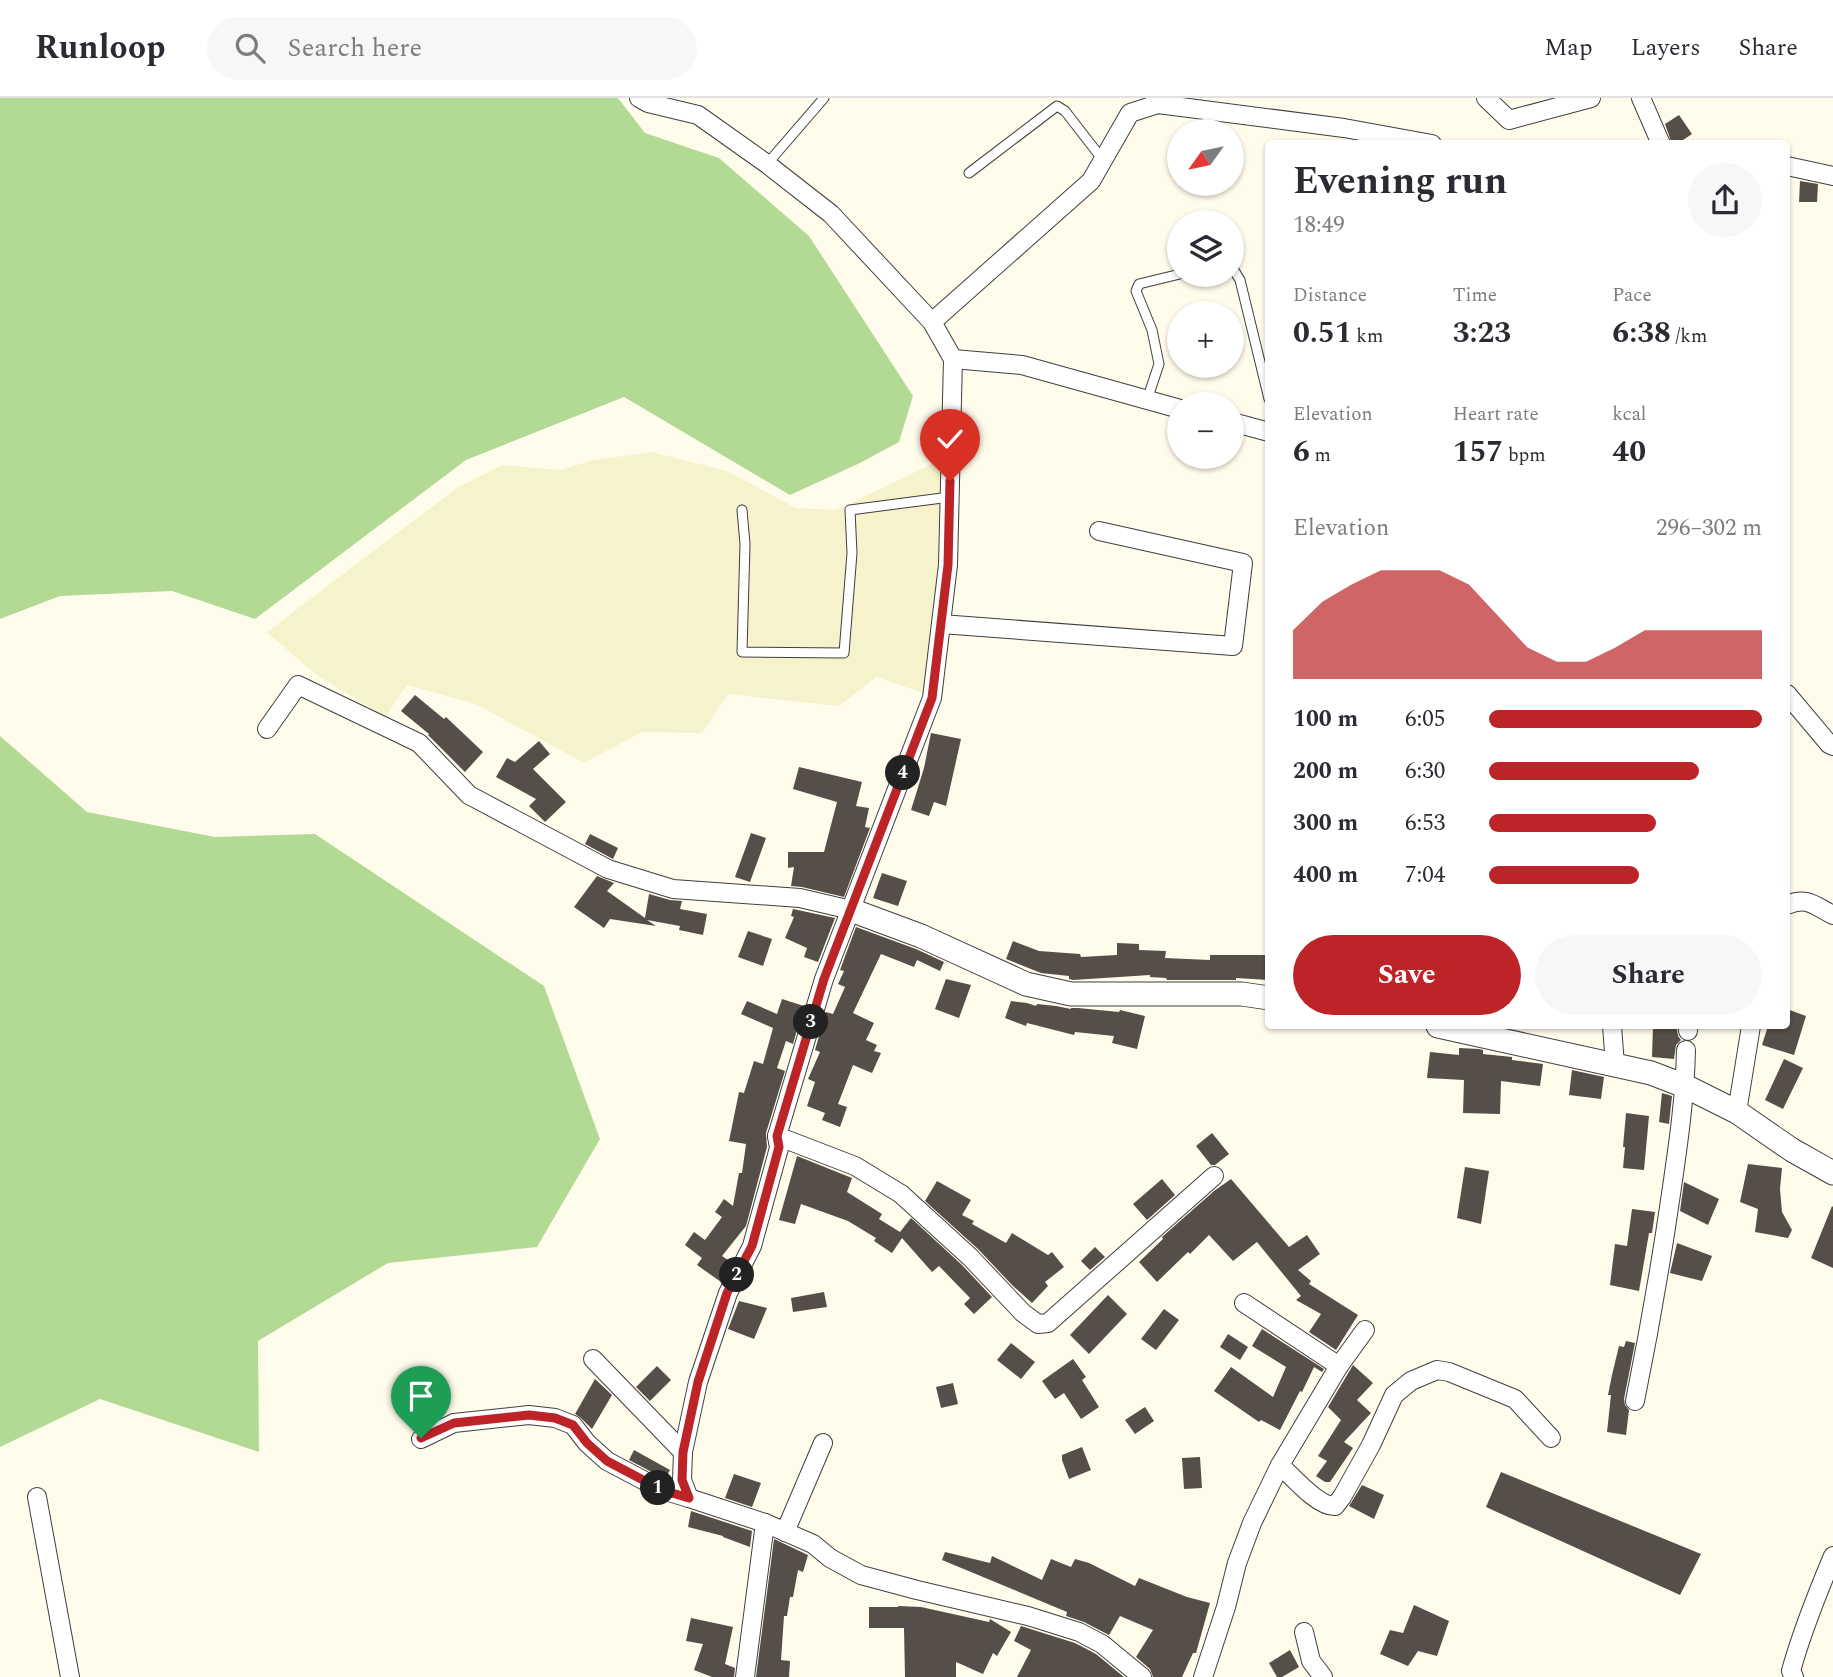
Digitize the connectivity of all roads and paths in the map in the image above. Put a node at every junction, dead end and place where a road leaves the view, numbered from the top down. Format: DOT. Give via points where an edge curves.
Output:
graph roads {
  1 [pos="639,98"];
  2 [pos="824,98"];
  3 [pos="1486,98"];
  4 [pos="1591,98"];
  5 [pos="1641,98"];
  6 [pos="1174,102"];
  7 [pos="1411,140"];
  8 [pos="1659,140"];
  9 [pos="1103,160"];
  10 [pos="767,164"];
  11 [pos="1790,167"];
  12 [pos="969,173"];
  13 [pos="1833,176"];
  14 [pos="1167,277"];
  15 [pos="1242,287"];
  16 [pos="932,322"];
  17 [pos="953,359"];
  18 [pos="1265,383"];
  19 [pos="1147,400"];
  20 [pos="1167,405"];
  21 [pos="1244,425"];
  22 [pos="1265,431"];
  23 [pos="950,497"];
  24 [pos="742,510"];
  25 [pos="1099,531"];
  26 [pos="941,624"];
  27 [pos="1790,698"];
  28 [pos="267,729"];
  29 [pos="1833,746"];
  30 [pos="1790,903"];
  31 [pos="851,910"];
  32 [pos="1833,915"];
  33 [pos="1265,997"];
  34 [pos="1451,1029"];
  35 [pos="1612,1029"];
  36 [pos="1751,1029"];
  37 [pos="1686,1050"];
  38 [pos="1615,1065"];
  39 [pos="1685,1086"];
  40 [pos="1737,1112"];
  41 [pos="777,1136"];
  42 [pos="1833,1173"];
  43 [pos="1213,1177"];
  44 [pos="1244,1304"];
  45 [pos="1365,1330"];
  46 [pos="593,1359"];
  47 [pos="1339,1366"];
  48 [pos="1635,1401"];
  49 [pos="421,1438"];
  50 [pos="1551,1438"];
  51 [pos="823,1444"];
  52 [pos="683,1452"];
  53 [pos="1280,1465"];
  54 [pos="37,1497"];
  55 [pos="689,1498"];
  56 [pos="765,1523"];
  57 [pos="785,1532"];
  58 [pos="1833,1556"];
  59 [pos="1304,1632"];
  60 [pos="70,1677"];
  61 [pos="745,1677"];
  62 [pos="1142,1677"];
  63 [pos="1203,1677"];
  64 [pos="1323,1677"];
  65 [pos="1794,1677"];
  1 -- 10 [label="street" via="698,115"];
  2 -- 10 [label="lane"];
  3 -- 4 [label="street" via="1509,120"];
  5 -- 8 [label="street"];
  6 -- 7 [label="street"];
  6 -- 9 [label="street" via="1130,113"];
  9 -- 12 [label="lane" via="1057,106"];
  9 -- 16 [label="street" via="1091,181"];
  10 -- 16 [label="street" via="831,214"];
  11 -- 13 [label="street"];
  14 -- 19 [label="lane" via="1139,284 1136,291 1152,330 1159,364"];
  15 -- 18 [label="lane"];
  16 -- 17 [label="street"];
  17 -- 19 [label="street" via="1022,365"];
  17 -- 23 [label="street"];
  19 -- 20 [label="street"];
  21 -- 22 [label="street"];
  23 -- 24 [label="lane" via="850,510 852,553 844,653 742,652"];
  23 -- 26 [label="street"];
  25 -- 26 [label="street" via="1243,563 1233,646"];
  26 -- 31 [label="street" via="932,698"];
  27 -- 29 [label="street"];
  28 -- 31 [label="street" via="298,685 419,743 469,795 608,869 673,889 800,898"];
  30 -- 32 [label="street" via="1805,900"];
  31 -- 33 [label="street" via="1026,984 1071,994"];
  31 -- 41 [label="street" via="824,979"];
  34 -- 38 [label="street"];
  35 -- 38 [label="street"];
  36 -- 40 [label="street"];
  37 -- 39 [label="street"];
  38 -- 39 [label="street"];
  39 -- 40 [label="street"];
  39 -- 48 [label="street" via="1651,1323"];
  40 -- 42 [label="street"];
  41 -- 43 [label="street" via="855,1166 901,1194 1038,1324 1048,1324"];
  41 -- 52 [label="street" via="779,1147 752,1246 727,1293 698,1382"];
  44 -- 47 [label="street"];
  45 -- 47 [label="street"];
  46 -- 52 [label="street"];
  47 -- 53 [label="street"];
  49 -- 55 [label="street" via="454,1423 529,1415 555,1418 573,1425 607,1461 662,1490"];
  50 -- 53 [label="street" via="1515,1399 1437,1370 1411,1381 1394,1395 1335,1506 1320,1502"];
  51 -- 57 [label="street"];
  52 -- 55 [label="street" via="682,1480"];
  53 -- 63 [label="street" via="1237,1563"];
  54 -- 60 [label="street"];
  55 -- 56 [label="street"];
  56 -- 57 [label="street"];
  56 -- 61 [label="street"];
  57 -- 62 [label="street" via="861,1575 1079,1632 1102,1644"];
  58 -- 65 [label="street" via="1810,1610 1791,1671"];
  59 -- 64 [label="street" via="1311,1661"];
}
